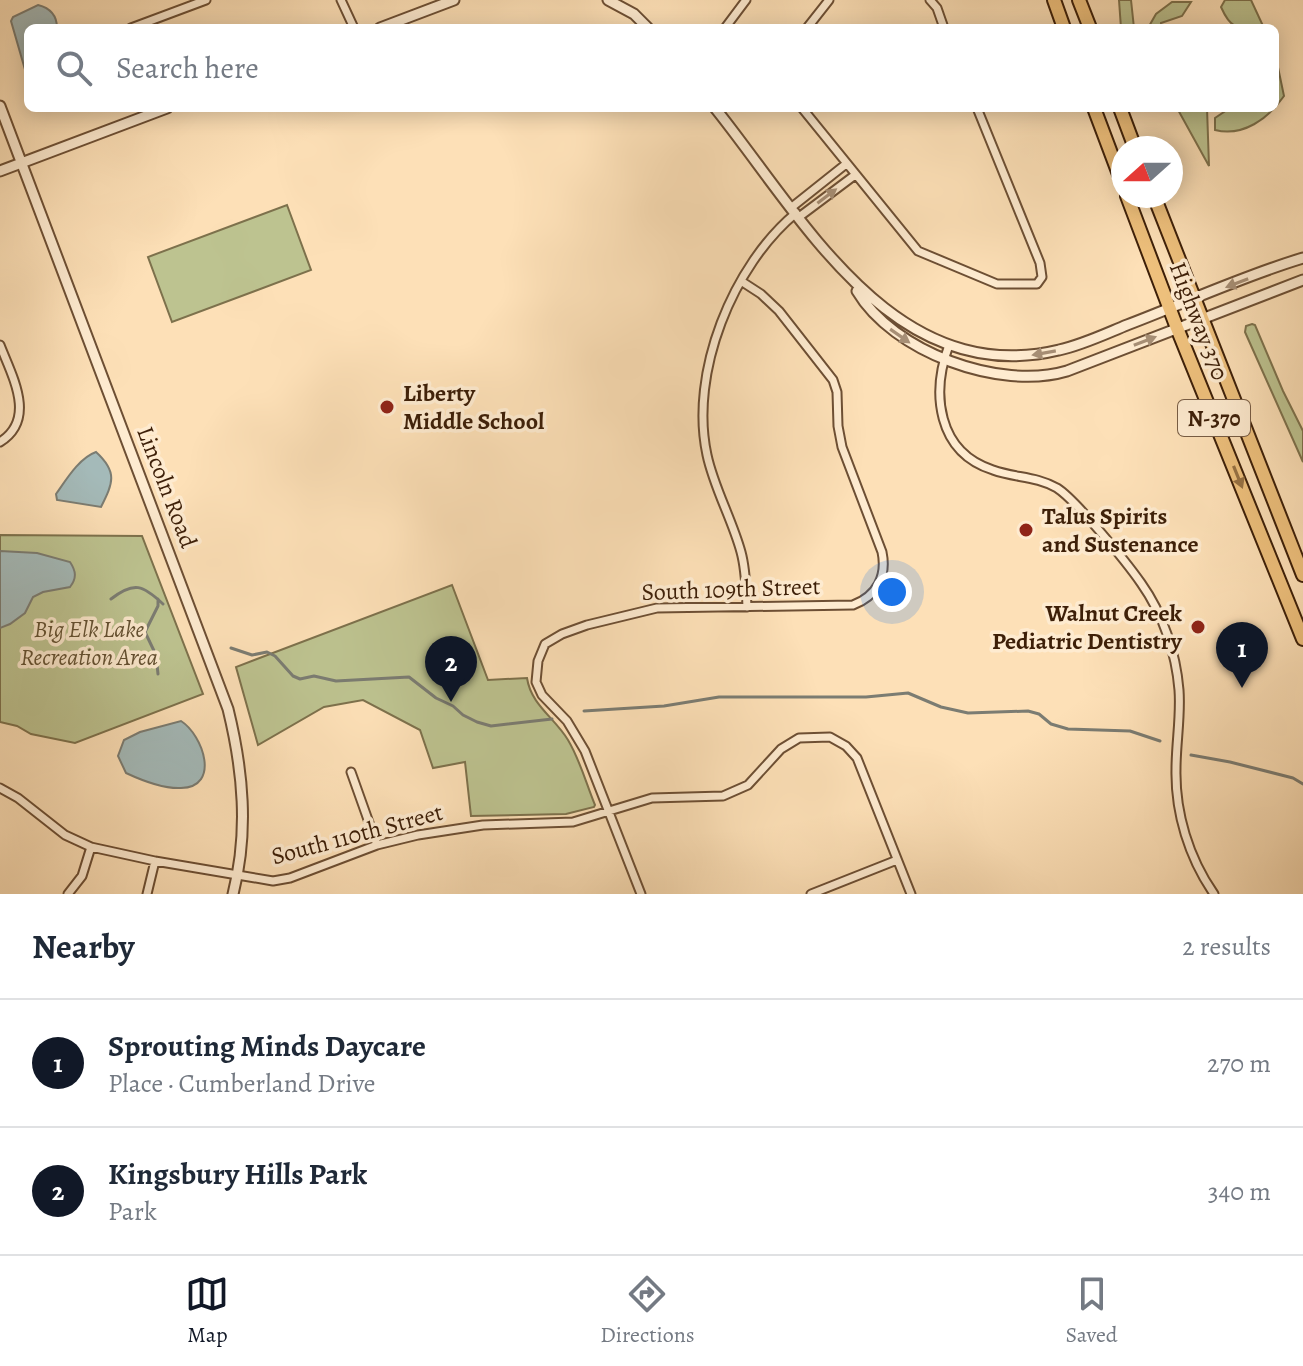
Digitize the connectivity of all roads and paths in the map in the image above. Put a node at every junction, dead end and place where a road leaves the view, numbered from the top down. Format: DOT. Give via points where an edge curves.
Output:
graph roads {
  1 [pos="206,0"];
  2 [pos="341,0"];
  3 [pos="454,0"];
  4 [pos="608,0"];
  5 [pos="746,0"];
  6 [pos="829,0"];
  7 [pos="930,0"];
  8 [pos="1054,0"];
  9 [pos="1079,0"];
  10 [pos="142,24"];
  11 [pos="352,24"];
  12 [pos="391,24"];
  13 [pos="644,24"];
  14 [pos="728,24"];
  15 [pos="810,24"];
  16 [pos="943,24"];
  17 [pos="1063,24"];
  18 [pos="1088,24"];
  19 [pos="0,106"];
  20 [pos="156,112"];
  21 [pos="718,112"];
  22 [pos="805,112"];
  23 [pos="979,112"];
  24 [pos="1096,112"];
  25 [pos="1122,112"];
  26 [pos="1130,136"];
  27 [pos="1111,153"];
  28 [pos="22,163"];
  29 [pos="846,164"];
  30 [pos="0,171"];
  31 [pos="855,175"];
  32 [pos="1132,208"];
  33 [pos="1159,208"];
  34 [pos="796,212"];
  35 [pos="1303,258"];
  36 [pos="849,278"];
  37 [pos="1303,280"];
  38 [pos="741,281"];
  39 [pos="1194,299"];
  40 [pos="1170,308"];
  41 [pos="1201,319"];
  42 [pos="1177,328"];
  43 [pos="0,345"];
  44 [pos="949,345"];
  45 [pos="943,359"];
  46 [pos="0,442"];
  47 [pos="1303,575"];
  48 [pos="747,607"];
  49 [pos="1303,639"];
  50 [pos="351,772"];
  51 [pos="0,788"];
  52 [pos="609,812"];
  53 [pos="377,845"];
  54 [pos="91,847"];
  55 [pos="897,860"];
  56 [pos="155,861"];
  57 [pos="238,875"];
  58 [pos="68,894"];
  59 [pos="147,894"];
  60 [pos="233,894"];
  61 [pos="641,894"];
  62 [pos="811,894"];
  63 [pos="911,894"];
  64 [pos="1214,894"];
  1 -- 10 [label="street"];
  2 -- 11 [label="street"];
  3 -- 12 [label="street"];
  4 -- 13 [label="street"];
  5 -- 14 [label="street"];
  6 -- 15 [label="street"];
  7 -- 16 [label="street"];
  8 -- 17 [label="highway"];
  9 -- 18 [label="highway"];
  19 -- 28 [label="street, Lincoln Road"];
  20 -- 28 [label="street"];
  21 -- 34 [label="street"];
  22 -- 29 [label="street"];
  23 -- 31 [label="street" via="1040,263 1037,284 997,284 918,251"];
  24 -- 27 [label="highway"];
  25 -- 26 [label="highway"];
  28 -- 30 [label="street"];
  28 -- 57 [label="street, Lincoln Road" via="228,709 243,799"];
  29 -- 31 [label="street"];
  29 -- 34 [label="street"];
  34 -- 31 [label="street, one-way"];
  32 -- 40 [label="highway, Highway 370 / N-370"];
  33 -- 39 [label="highway, Highway 370 / N-370"];
  34 -- 36 [label="street"];
  34 -- 38 [label="street"];
  35 -- 39 [label="street, one-way"];
  36 -- 44 [label="street" via="891,315"];
  36 -- 45 [label="street, one-way" via="882,324"];
  37 -- 41 [label="street"];
  38 -- 48 [label="street" via="723,317 709,366 702,422 709,466 741,552"];
  38 -- 48 [label="street, South 109th Street" via="779,311 833,380 841,441 884,565 870,595 850,605"];
  39 -- 40 [label="street"];
  39 -- 41 [label="highway, Highway 370 / N-370"];
  40 -- 42 [label="highway, Highway 370 / N-370"];
  40 -- 44 [label="street, one-way" via="1061,350 1033,355 985,354"];
  41 -- 42 [label="street"];
  41 -- 47 [label="highway, Highway 370 / N-370"];
  45 -- 42 [label="street, one-way" via="983,370 1052,376"];
  42 -- 49 [label="highway, Highway 370 / N-370, one-way"];
  43 -- 46 [label="street" via="19,396 20,417"];
  44 -- 45 [label="street"];
  45 -- 64 [label="street" via="939,402 953,442 987,468 1033,477 1061,491 1140,581 1154,605 1177,669 1179,812 1190,850"];
  48 -- 52 [label="street, South 109th Street" via="633,612 545,644 536,682 577,734"];
  50 -- 53 [label="street"];
  51 -- 54 [label="street" via="65,835"];
  52 -- 53 [label="street, South 110th Street" via="562,824 465,827"];
  52 -- 55 [label="street, South 110th Street" via="652,798 731,794 755,779 786,745 830,737 852,751 862,766"];
  52 -- 61 [label="street"];
  53 -- 57 [label="street, South 110th Street" via="283,880"];
  54 -- 56 [label="street, South 110th Street"];
  54 -- 58 [label="street" via="82,876"];
  55 -- 62 [label="street"];
  55 -- 63 [label="street"];
  56 -- 57 [label="street, South 110th Street"];
  56 -- 59 [label="street"];
  57 -- 60 [label="street, Lincoln Road"];
}
